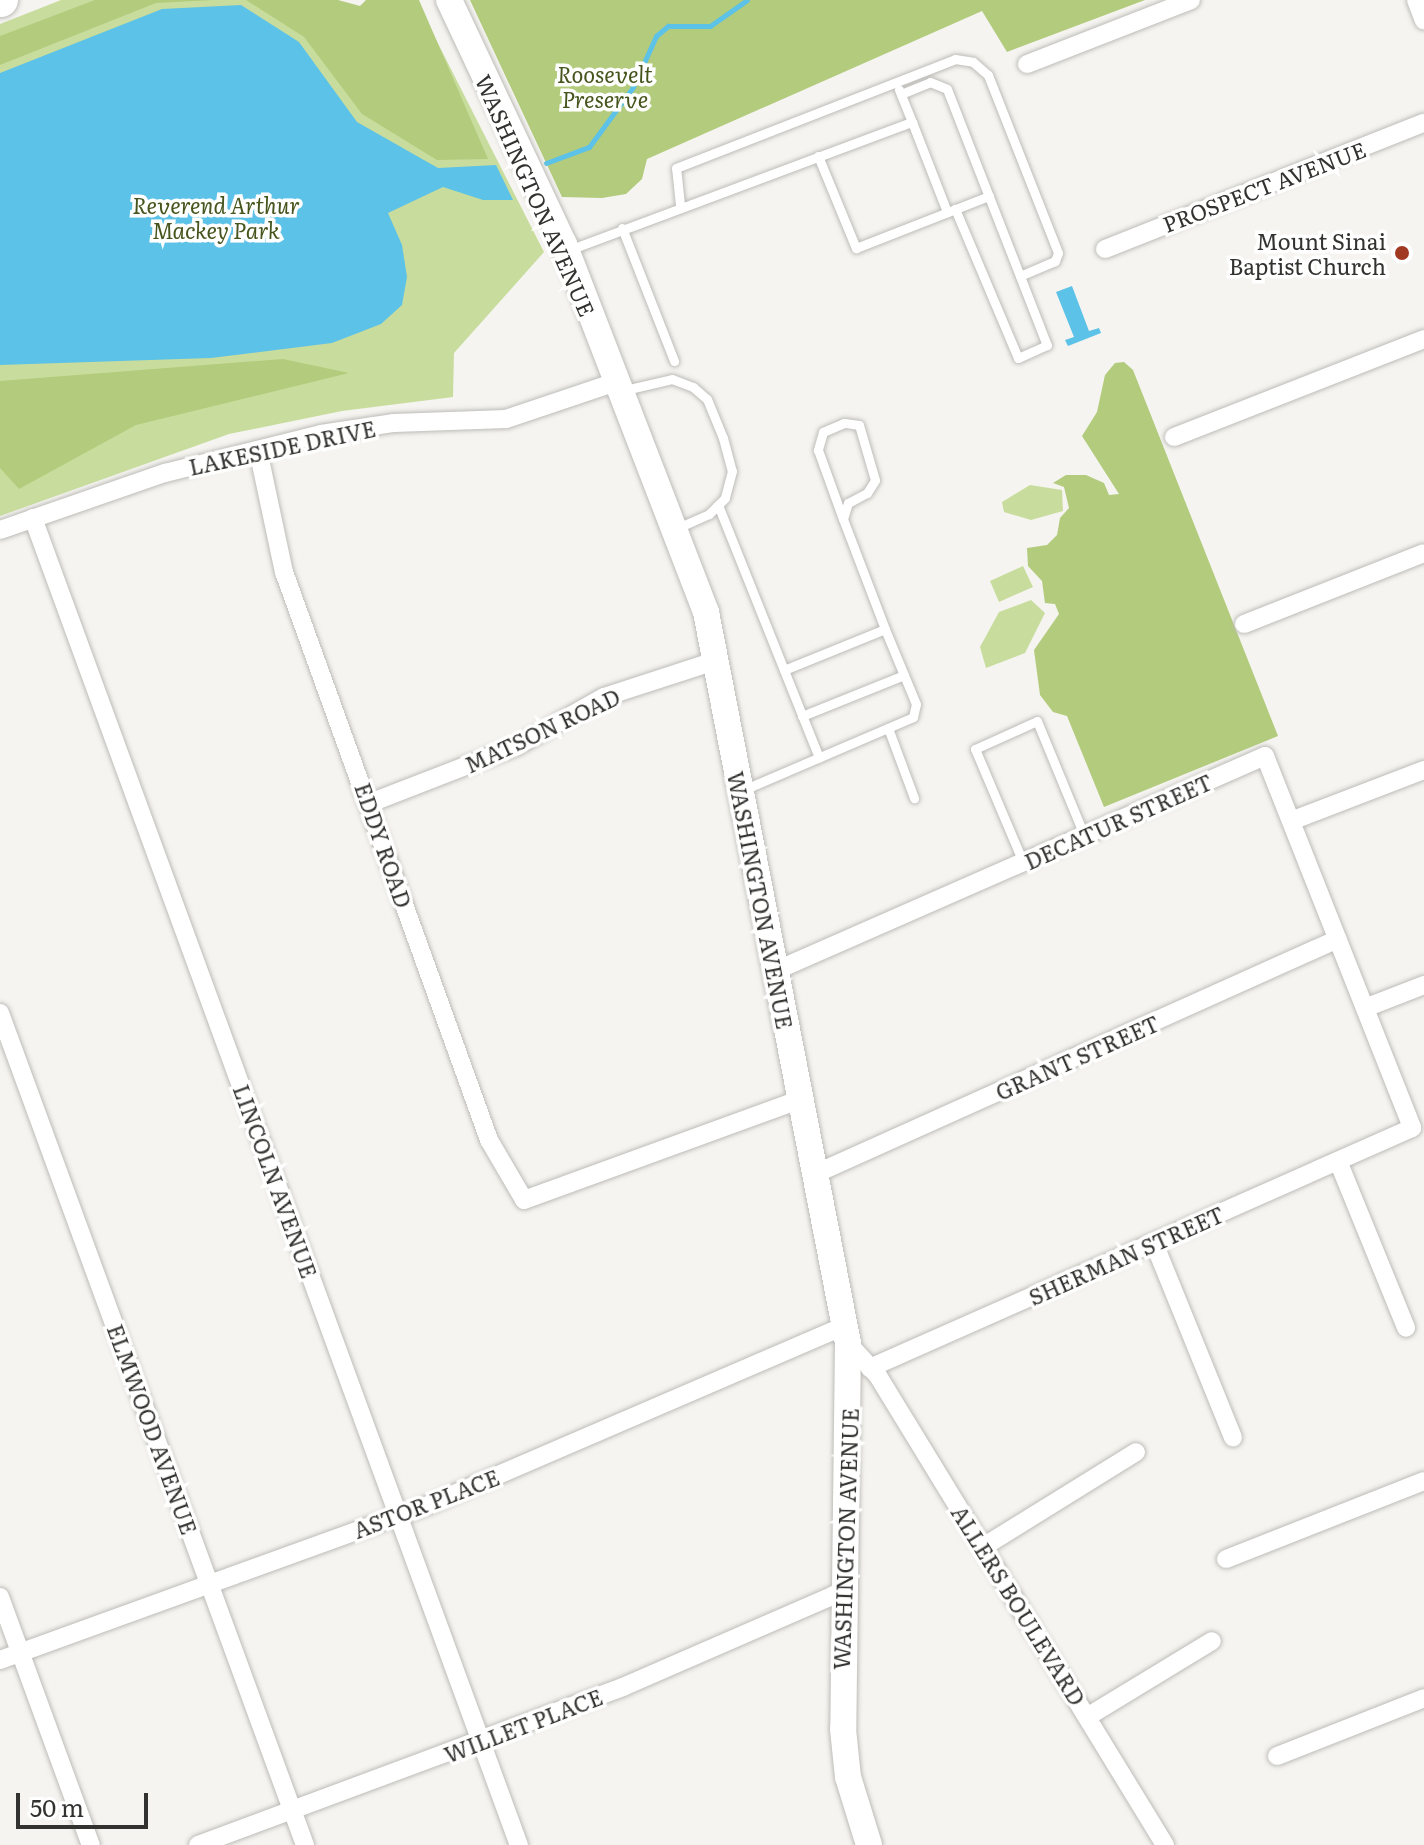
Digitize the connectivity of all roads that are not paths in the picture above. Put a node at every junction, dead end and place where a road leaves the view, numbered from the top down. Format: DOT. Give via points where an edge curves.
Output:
graph roads {
  1 [pos="449,0"];
  2 [pos="1191,0"];
  3 [pos="1416,0"];
  4 [pos="1424,21"];
  5 [pos="1027,64"];
  6 [pos="895,81"];
  7 [pos="901,94"];
  8 [pos="912,122"];
  9 [pos="1424,123"];
  10 [pos="818,156"];
  11 [pos="989,196"];
  12 [pos="680,205"];
  13 [pos="951,211"];
  14 [pos="622,228"];
  15 [pos="1105,249"];
  16 [pos="566,251"];
  17 [pos="1020,276"];
  18 [pos="1424,339"];
  19 [pos="674,361"];
  20 [pos="618,387"];
  21 [pos="1174,437"];
  22 [pos="258,450"];
  23 [pos="718,505"];
  24 [pos="33,518"];
  25 [pos="843,519"];
  26 [pos="676,529"];
  27 [pos="0,530"];
  28 [pos="1424,553"];
  29 [pos="1244,624"];
  30 [pos="885,629"];
  31 [pos="715,661"];
  32 [pos="784,670"];
  33 [pos="904,675"];
  34 [pos="802,716"];
  35 [pos="888,728"];
  36 [pos="819,758"];
  37 [pos="1424,770"];
  38 [pos="740,791"];
  39 [pos="914,798"];
  40 [pos="370,803"];
  41 [pos="1291,821"];
  42 [pos="1084,835"];
  43 [pos="1023,862"];
  44 [pos="1338,939"];
  45 [pos="775,971"];
  46 [pos="1424,985"];
  47 [pos="1365,1008"];
  48 [pos="0,1013"];
  49 [pos="799,1100"];
  50 [pos="1338,1161"];
  51 [pos="815,1174"];
  52 [pos="1154,1243"];
  53 [pos="1406,1328"];
  54 [pos="846,1335"];
  55 [pos="870,1368"];
  56 [pos="1233,1438"];
  57 [pos="1136,1452"];
  58 [pos="1424,1481"];
  59 [pos="398,1514"];
  60 [pos="983,1547"];
  61 [pos="1226,1559"];
  62 [pos="209,1583"];
  63 [pos="842,1592"];
  64 [pos="0,1597"];
  65 [pos="1212,1641"];
  66 [pos="20,1653"];
  67 [pos="0,1660"];
  68 [pos="1424,1698"];
  69 [pos="1087,1717"];
  70 [pos="481,1741"];
  71 [pos="1277,1756"];
  72 [pos="292,1811"];
  73 [pos="91,1845"];
  74 [pos="198,1845"];
  75 [pos="305,1845"];
  76 [pos="519,1845"];
  77 [pos="869,1845"];
  78 [pos="1165,1845"];
  1 -- 16 [label="street, WASHINGTON AVENUE"];
  2 -- 5 [label="street"];
  3 -- 4 [label="street"];
  6 -- 7 [label="lane"];
  6 -- 12 [label="lane" via="676,168"];
  6 -- 17 [label="lane" via="955,59 973,62 988,75 1058,253 1055,261"];
  7 -- 8 [label="lane"];
  7 -- 11 [label="lane" via="930,82 947,89"];
  8 -- 10 [label="lane"];
  8 -- 13 [label="lane"];
  9 -- 15 [label="street, PROSPECT AVENUE"];
  10 -- 12 [label="lane"];
  10 -- 13 [label="lane" via="856,248"];
  11 -- 13 [label="lane"];
  11 -- 17 [label="lane"];
  12 -- 14 [label="lane"];
  13 -- 17 [label="lane" via="1018,358 1047,345"];
  14 -- 16 [label="lane"];
  14 -- 19 [label="lane"];
  16 -- 20 [label="street, WASHINGTON AVENUE"];
  18 -- 21 [label="street"];
  20 -- 22 [label="street, LAKESIDE DRIVE" via="506,419 394,423"];
  20 -- 23 [label="lane" via="672,379 707,399 732,471"];
  20 -- 26 [label="street, WASHINGTON AVENUE"];
  22 -- 24 [label="street, LAKESIDE DRIVE" via="165,473"];
  22 -- 40 [label="street, EDDY ROAD" via="284,572"];
  23 -- 26 [label="lane"];
  23 -- 32 [label="lane"];
  24 -- 27 [label="street, LAKESIDE DRIVE"];
  24 -- 59 [label="street, LINCOLN AVENUE"];
  25 -- 25 [label="lane" via="848,503 867,493 875,480 869,448 854,424 823,432 818,450"];
  25 -- 30 [label="lane"];
  26 -- 31 [label="street, WASHINGTON AVENUE" via="706,612"];
  28 -- 29 [label="street"];
  30 -- 32 [label="lane"];
  30 -- 33 [label="lane"];
  31 -- 38 [label="street, WASHINGTON AVENUE"];
  31 -- 40 [label="street, MATSON ROAD" via="604,697 517,746"];
  32 -- 34 [label="lane"];
  33 -- 34 [label="lane"];
  33 -- 35 [label="lane" via="916,704 913,717"];
  34 -- 36 [label="lane"];
  35 -- 36 [label="lane"];
  35 -- 39 [label="lane"];
  36 -- 38 [label="lane"];
  37 -- 41 [label="street"];
  38 -- 45 [label="street, WASHINGTON AVENUE"];
  40 -- 49 [label="street, EDDY ROAD" via="489,1140 524,1200"];
  41 -- 42 [label="street, DECATUR STREET" via="1265,756"];
  41 -- 44 [label="street"];
  42 -- 43 [label="street, DECATUR STREET"];
  42 -- 43 [label="lane" via="1037,721 975,749"];
  43 -- 45 [label="street, DECATUR STREET"];
  44 -- 47 [label="street"];
  44 -- 51 [label="street, GRANT STREET"];
  45 -- 49 [label="street, WASHINGTON AVENUE"];
  46 -- 47 [label="street"];
  47 -- 50 [label="street, SHERMAN STREET" via="1412,1128"];
  48 -- 62 [label="street, ELMWOOD AVENUE"];
  49 -- 51 [label="street, WASHINGTON AVENUE"];
  50 -- 52 [label="street, SHERMAN STREET"];
  50 -- 53 [label="street"];
  51 -- 54 [label="street, WASHINGTON AVENUE"];
  52 -- 55 [label="street, SHERMAN STREET"];
  52 -- 56 [label="street"];
  54 -- 55 [label="street"];
  54 -- 59 [label="street, ASTOR PLACE"];
  54 -- 63 [label="street, WASHINGTON AVENUE"];
  55 -- 60 [label="street, ALLERS BOULEVARD"];
  57 -- 60 [label="street"];
  58 -- 61 [label="street"];
  59 -- 62 [label="street, ASTOR PLACE"];
  59 -- 70 [label="street, LINCOLN AVENUE"];
  60 -- 69 [label="street, ALLERS BOULEVARD"];
  62 -- 66 [label="street, ASTOR PLACE"];
  62 -- 72 [label="street, ELMWOOD AVENUE"];
  63 -- 70 [label="street, WILLET PLACE" via="623,1687"];
  63 -- 77 [label="street, WASHINGTON AVENUE" via="848,1777"];
  64 -- 66 [label="street"];
  65 -- 69 [label="street"];
  66 -- 67 [label="street, ASTOR PLACE"];
  66 -- 73 [label="street"];
  68 -- 71 [label="street"];
  69 -- 78 [label="street, ALLERS BOULEVARD"];
  70 -- 72 [label="street, WILLET PLACE"];
  70 -- 76 [label="street, LINCOLN AVENUE"];
  72 -- 74 [label="street, WILLET PLACE"];
  72 -- 75 [label="street, ELMWOOD AVENUE"];
}
